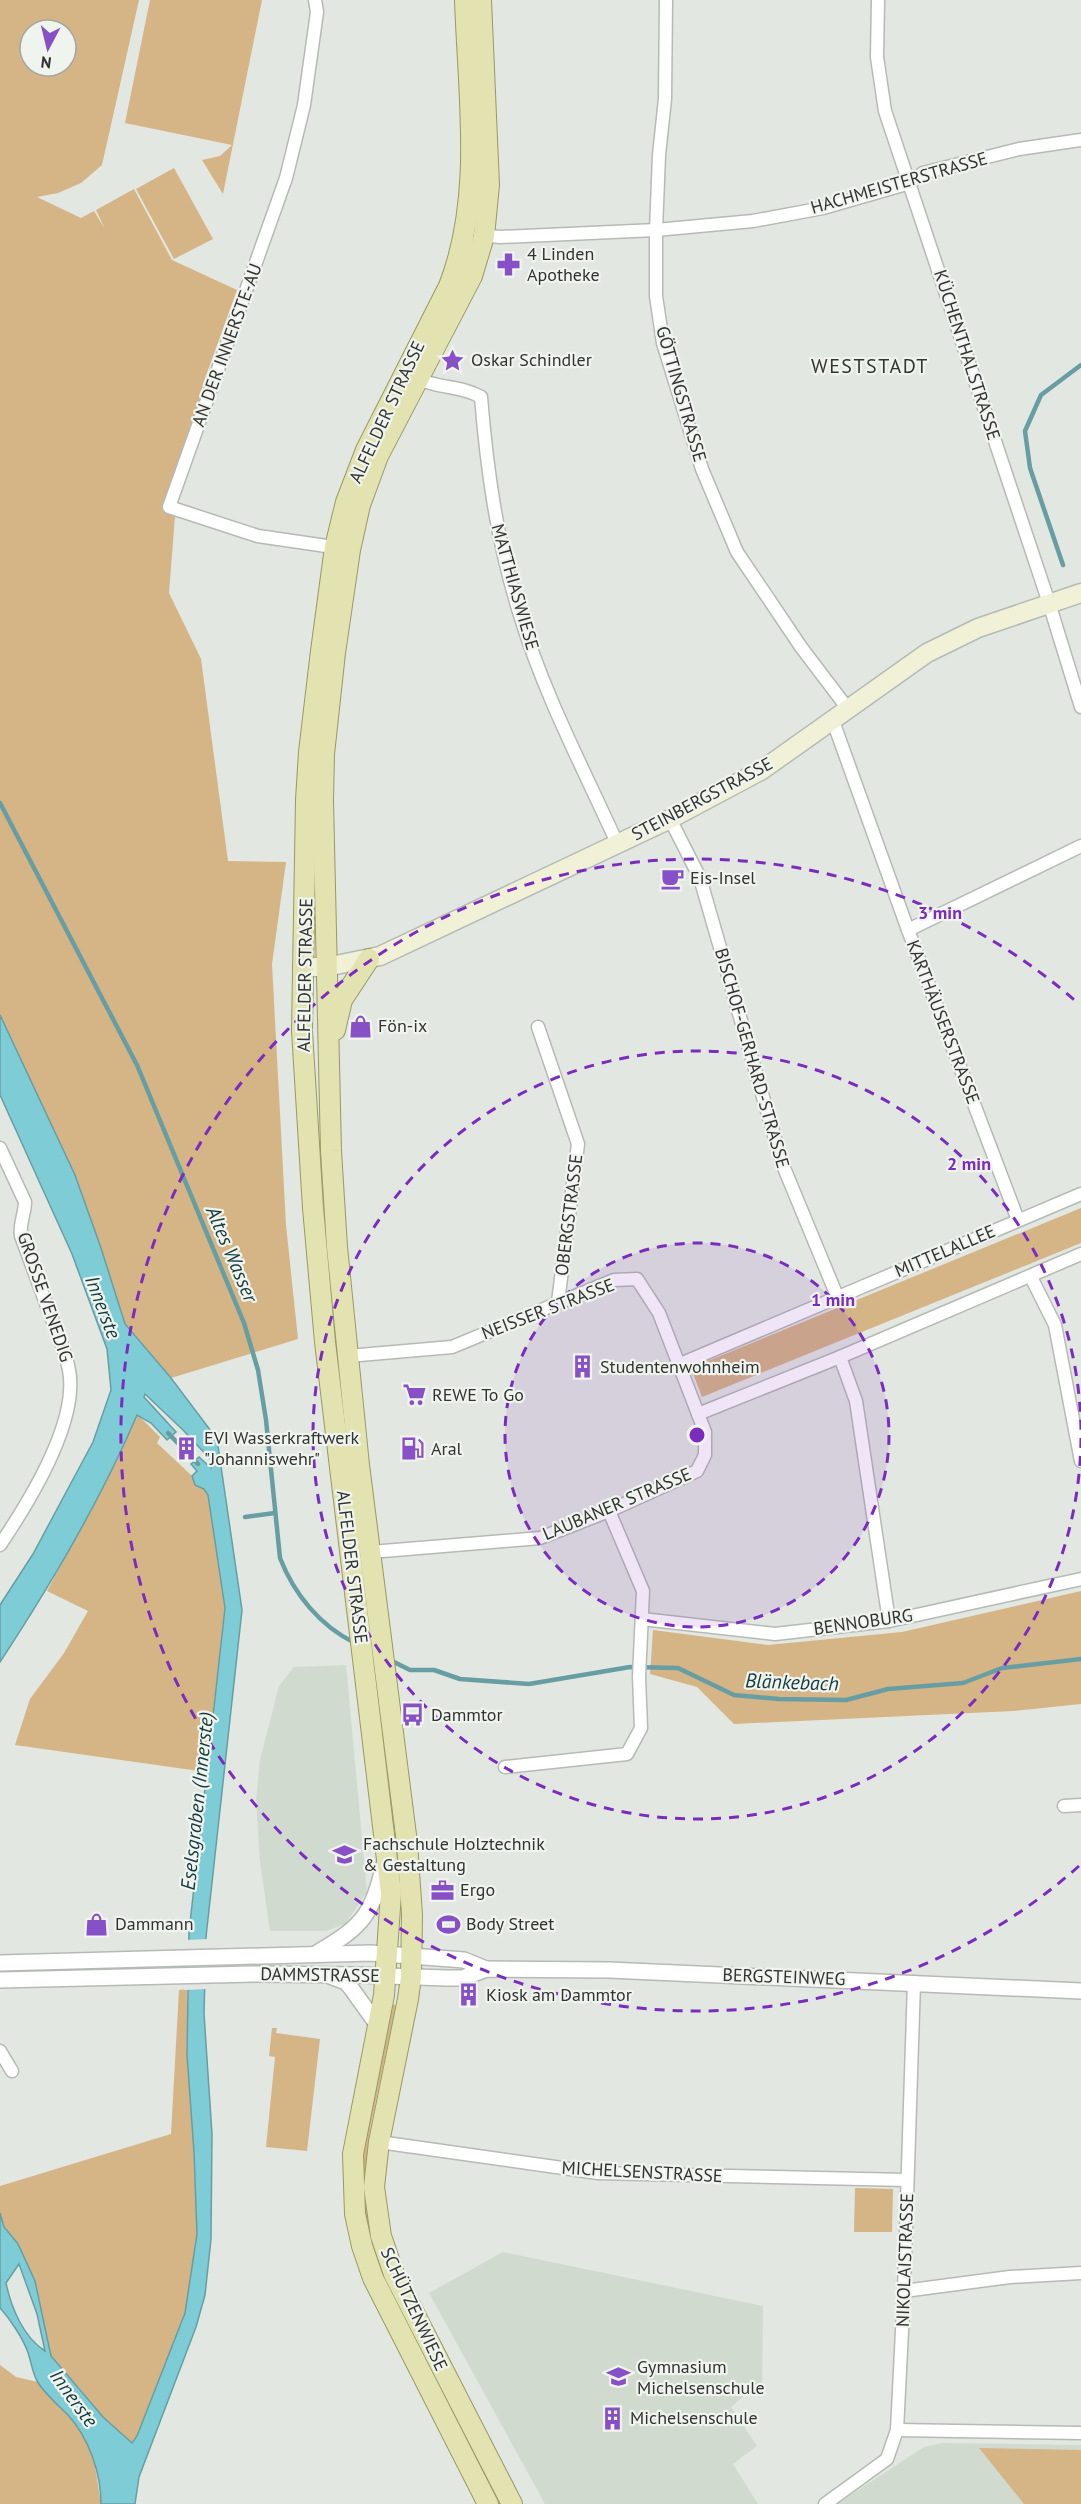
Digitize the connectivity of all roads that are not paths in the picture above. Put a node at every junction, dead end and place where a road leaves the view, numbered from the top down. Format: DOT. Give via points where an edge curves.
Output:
graph roads {
  1 [pos="315,0"];
  2 [pos="465,0"];
  3 [pos="481,0"];
  4 [pos="666,0"];
  5 [pos="878,0"];
  6 [pos="1081,141"];
  7 [pos="909,183"];
  8 [pos="656,230"];
  9 [pos="475,234"];
  10 [pos="411,375"];
  11 [pos="342,549"];
  12 [pos="1081,592"];
  13 [pos="1049,603"];
  14 [pos="1081,707"];
  15 [pos="848,709"];
  16 [pos="833,721"];
  17 [pos="670,819"];
  18 [pos="617,843"];
  19 [pos="1081,846"];
  20 [pos="908,930"];
  21 [pos="369,959"];
  22 [pos="305,967"];
  23 [pos="326,967"];
  24 [pos="538,1027"];
  25 [pos="329,1059"];
  26 [pos="0,1148"];
  27 [pos="1081,1194"];
  28 [pos="1018,1220"];
  29 [pos="1081,1254"];
  30 [pos="1032,1277"];
  31 [pos="837,1296"];
  32 [pos="558,1302"];
  33 [pos="348,1356"];
  34 [pos="840,1357"];
  35 [pos="678,1365"];
  36 [pos="698,1414"];
  37 [pos="1081,1461"];
  38 [pos="609,1511"];
  39 [pos="0,1545"];
  40 [pos="371,1552"];
  41 [pos="1081,1579"];
  42 [pos="642,1619"];
  43 [pos="889,1621"];
  44 [pos="505,1767"];
  45 [pos="1081,1805"];
  46 [pos="1064,1806"];
  47 [pos="387,1852"];
  48 [pos="316,1953"];
  49 [pos="388,1955"];
  50 [pos="411,1957"];
  51 [pos="0,1963"];
  52 [pos="486,1970"];
  53 [pos="328,1974"];
  54 [pos="386,1976"];
  55 [pos="411,1977"];
  56 [pos="0,1980"];
  57 [pos="914,1983"];
  58 [pos="1081,1991"];
  59 [pos="379,2027"];
  60 [pos="0,2051"];
  61 [pos="12,2071"];
  62 [pos="379,2142"];
  63 [pos="908,2180"];
  64 [pos="1081,2273"];
  65 [pos="904,2291"];
  66 [pos="897,2430"];
  67 [pos="1081,2433"];
  68 [pos="488,2504"];
  69 [pos="512,2504"];
  70 [pos="825,2504"];
  1 -- 11 [label="street, AN DER INNERSTE-AU" via="317,12 304,105 286,178 169,507 258,536"];
  2 -- 9 [label="main road, ALFELDER STRASSE"];
  3 -- 9 [label="main road, ALFELDER STRASSE" via="489,185"];
  4 -- 8 [label="street, GÖTTINGSTRASSE" via="665,99"];
  5 -- 7 [label="street, KÜCHENTHALSTRASSE" via="877,57 885,111"];
  6 -- 7 [label="street, HACHMEISTERSTRASSE" via="998,154 923,173"];
  7 -- 8 [label="street, HACHMEISTERSTRASSE" via="824,208 753,221"];
  7 -- 13 [label="street, KÜCHENTHALSTRASSE"];
  8 -- 9 [label="street, HACHMEISTERSTRASSE" via="500,237"];
  8 -- 15 [label="street, GÖTTINGSTRASSE" via="656,296 663,343 702,469 737,552"];
  9 -- 10 [label="main road, ALFELDER STRASSE" via="472,276"];
  10 -- 11 [label="main road, ALFELDER STRASSE"];
  10 -- 18 [label="street, MATTHIASWIESE" via="433,386 481,397 495,516 519,613 538,669"];
  11 -- 22 [label="main road, ALFELDER STRASSE" via="309,752"];
  11 -- 23 [label="main road, ALFELDER STRASSE" via="324,754"];
  12 -- 13 [label="main road, STEINBERGSTRASSE"];
  13 -- 14 [label="street, KÜCHENTHALSTRASSE"];
  13 -- 15 [label="main road, STEINBERGSTRASSE" via="978,628 927,653"];
  15 -- 16 [label="main road, STEINBERGSTRASSE"];
  16 -- 17 [label="main road, STEINBERGSTRASSE" via="762,770"];
  16 -- 20 [label="street, KARTHÄUSERSTRASSE"];
  17 -- 18 [label="main road, STEINBERGSTRASSE"];
  17 -- 31 [label="street, BISCHOF-GERHARD-STRASSE" via="700,878 782,1163"];
  18 -- 21 [label="main road, STEINBERGSTRASSE"];
  19 -- 20 [label="street"];
  20 -- 28 [label="street, KARTHÄUSERSTRASSE"];
  21 -- 23 [label="main road, STEINBERGSTRASSE"];
  21 -- 25 [label="main road" via="342,1000"];
  22 -- 23 [label="main road, STEINBERGSTRASSE"];
  22 -- 47 [label="main road, ALFELDER STRASSE" via="302,1030 323,1323"];
  23 -- 25 [label="main road, ALFELDER STRASSE"];
  24 -- 32 [label="street, OBERGSTRASSE" via="578,1144"];
  25 -- 33 [label="main road, ALFELDER STRASSE" via="337,1247"];
  26 -- 39 [label="street, GROSSE VENEDIG" via="26,1202 21,1236 60,1339 71,1381 65,1423 30,1500"];
  27 -- 28 [label="street, MITTELALLEE"];
  28 -- 31 [label="street, MITTELALLEE"];
  29 -- 30 [label="street"];
  30 -- 34 [label="street"];
  30 -- 37 [label="street" via="1055,1325"];
  31 -- 35 [label="street, MITTELALLEE"];
  32 -- 33 [label="street, NEISSER STRASSE" via="452,1347"];
  32 -- 35 [label="street, NEISSER STRASSE" via="614,1281 637,1279 659,1313"];
  33 -- 40 [label="main road, ALFELDER STRASSE"];
  34 -- 36 [label="street"];
  34 -- 43 [label="street" via="856,1401"];
  35 -- 36 [label="street, NEISSER STRASSE"];
  36 -- 38 [label="street, LAUBANER STRASSE" via="705,1432 705,1455 698,1471"];
  38 -- 40 [label="street, LAUBANER STRASSE" via="540,1538"];
  38 -- 42 [label="street" via="643,1591"];
  40 -- 50 [label="main road, ALFELDER STRASSE" via="407,1843"];
  41 -- 43 [label="street, BENNOBURG"];
  42 -- 43 [label="street, BENNOBURG" via="775,1634"];
  42 -- 44 [label="street" via="641,1728 627,1754"];
  45 -- 46 [label="street"];
  47 -- 48 [label="street" via="376,1895 365,1917 342,1938"];
  47 -- 49 [label="main road, ALFELDER STRASSE" via="391,1903"];
  48 -- 49 [label="street, DAMMSTRASSE"];
  48 -- 51 [label="street, DAMMSTRASSE"];
  49 -- 50 [label="street, BERGSTEINWEG"];
  49 -- 54 [label="main road, ALFELDER STRASSE"];
  50 -- 52 [label="street, BERGSTEINWEG" via="464,1960"];
  50 -- 55 [label="main road, SCHÜTZENWIESE"];
  52 -- 55 [label="street, BERGSTEINWEG" via="463,1978"];
  52 -- 57 [label="street, BERGSTEINWEG" via="609,1970"];
  53 -- 54 [label="street, DAMMSTRASSE"];
  53 -- 56 [label="street, DAMMSTRASSE"];
  53 -- 59 [label="street" via="346,1982"];
  54 -- 55 [label="street, DAMMSTRASSE"];
  54 -- 59 [label="main road, SCHÜTZENWIESE"];
  55 -- 62 [label="main road, SCHÜTZENWIESE"];
  57 -- 58 [label="street, BERGSTEINWEG"];
  57 -- 63 [label="street, NIKOLAISTRASSE"];
  59 -- 68 [label="main road, SCHÜTZENWIESE" via="353,2154 358,2231 373,2278"];
  60 -- 61 [label="street"];
  62 -- 63 [label="street, MICHELSENSTRASSE" via="598,2173"];
  62 -- 69 [label="main road, SCHÜTZENWIESE" via="375,2202 388,2261"];
  63 -- 65 [label="street, NIKOLAISTRASSE"];
  64 -- 65 [label="street" via="1010,2277"];
  65 -- 66 [label="street, NIKOLAISTRASSE"];
  66 -- 67 [label="street"];
  66 -- 70 [label="street, NIKOLAISTRASSE" via="887,2459"];
}
